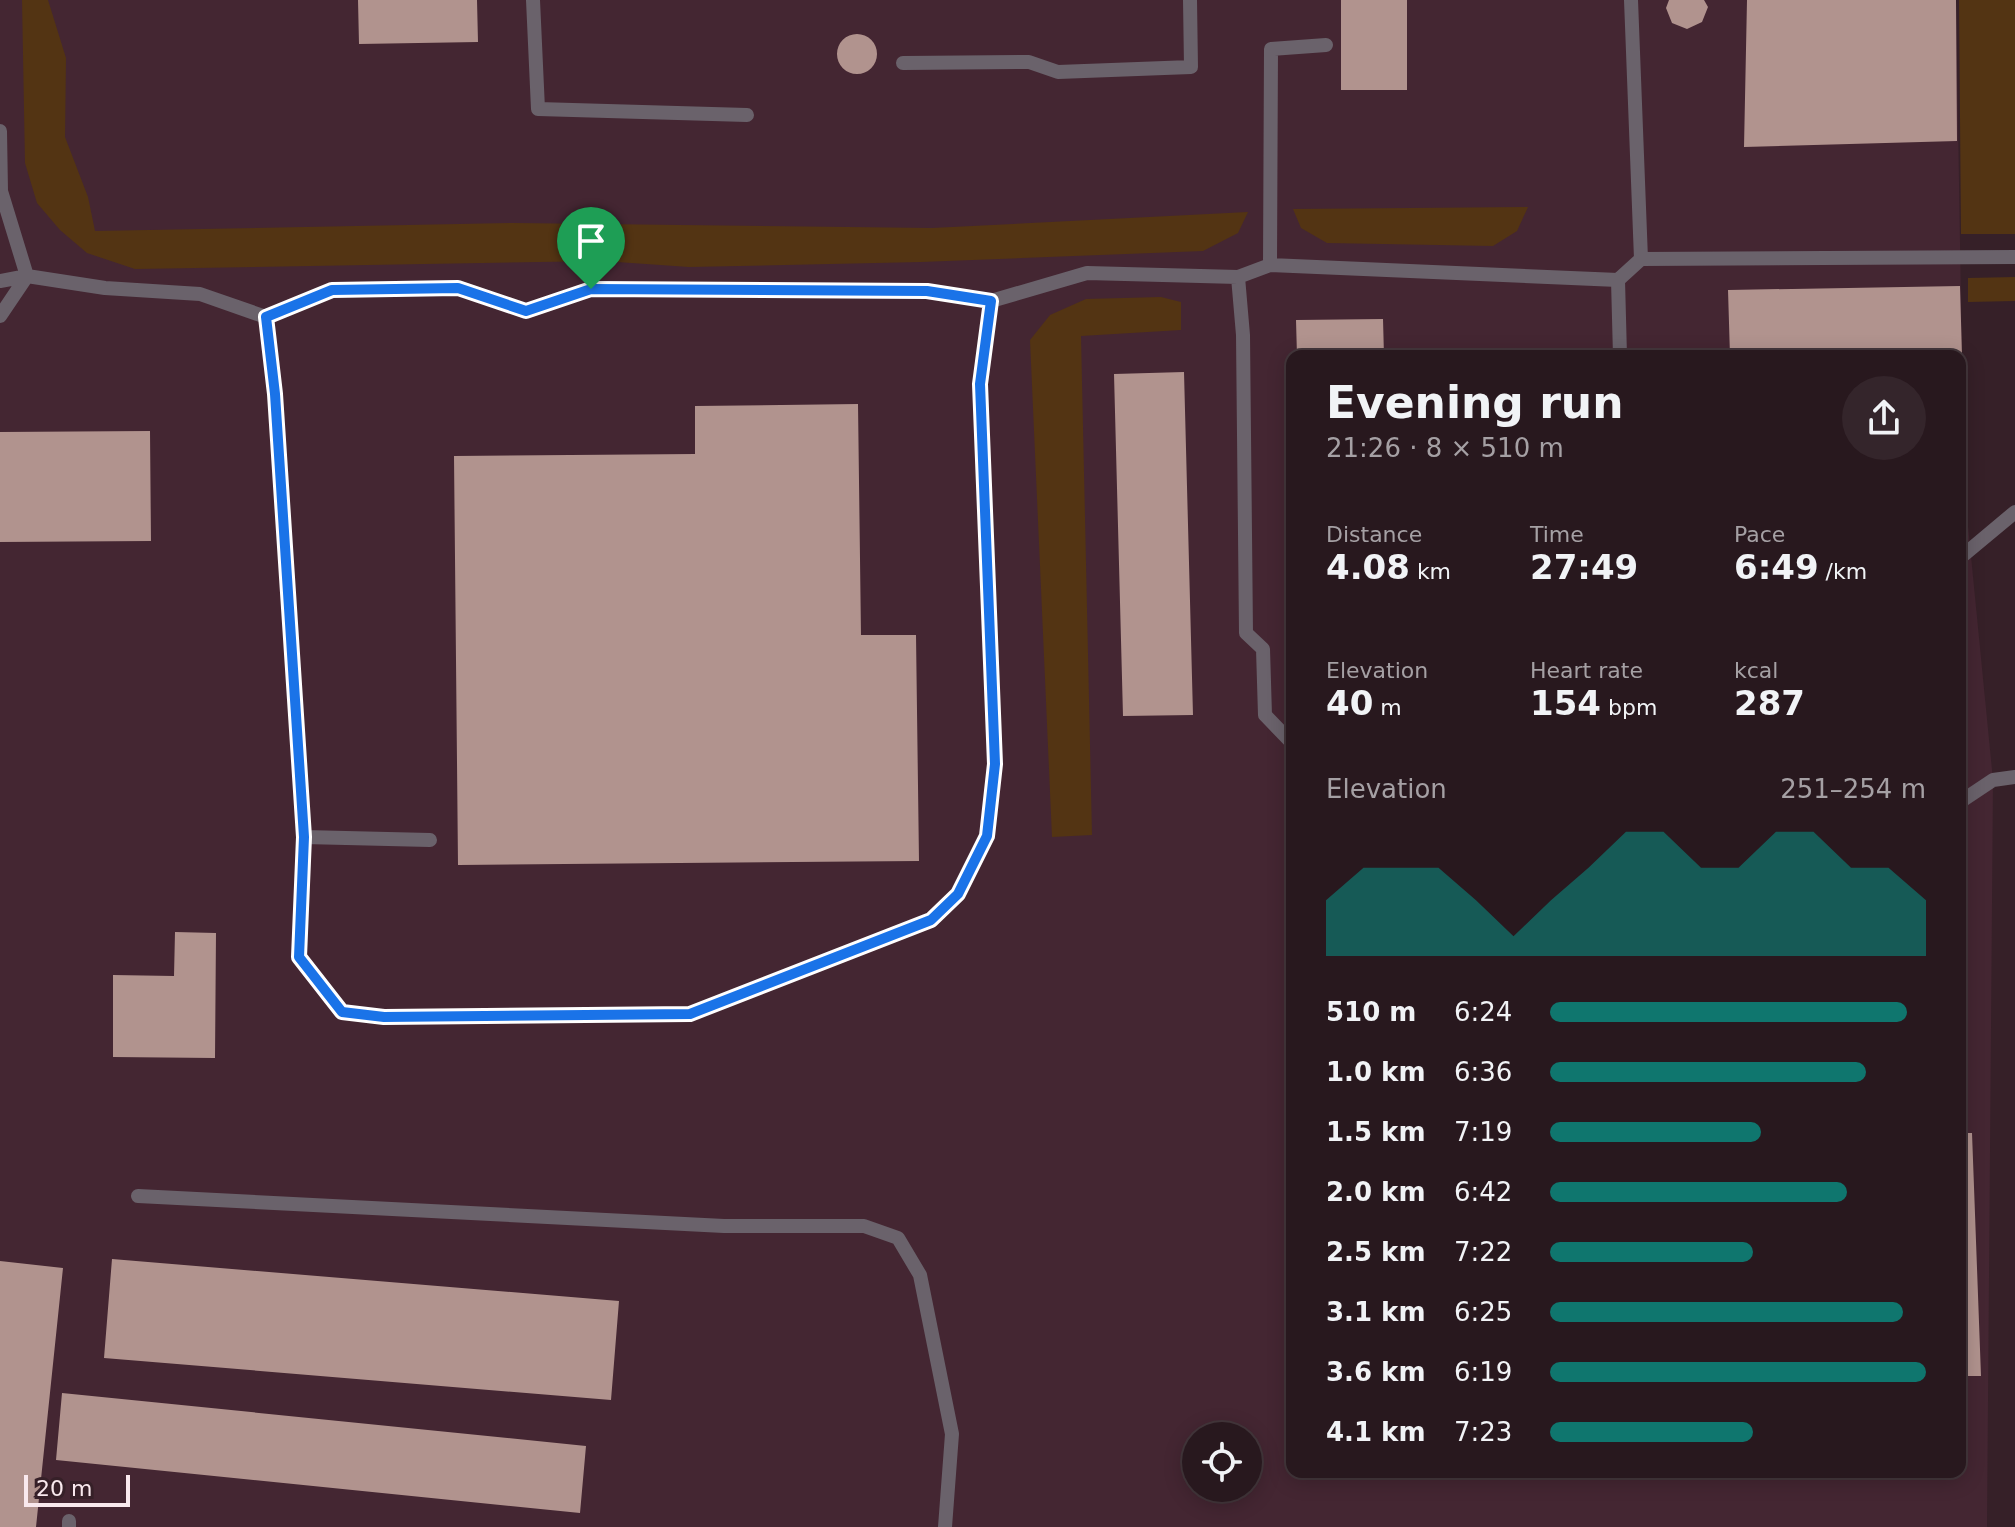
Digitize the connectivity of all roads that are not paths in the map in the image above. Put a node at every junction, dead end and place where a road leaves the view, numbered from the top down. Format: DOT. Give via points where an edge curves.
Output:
graph roads {
  1 [pos="533,0"];
  2 [pos="1190,0"];
  3 [pos="1631,0"];
  4 [pos="1326,45"];
  5 [pos="903,63"];
  6 [pos="747,115"];
  7 [pos="0,131"];
  8 [pos="2015,257"];
  9 [pos="1641,259"];
  10 [pos="1270,265"];
  11 [pos="27,276"];
  12 [pos="1238,277"];
  13 [pos="1618,280"];
  14 [pos="0,281"];
  15 [pos="991,301"];
  16 [pos="0,316"];
  17 [pos="266,317"];
  18 [pos="1620,350"];
  19 [pos="2015,512"];
  20 [pos="1966,553"];
  21 [pos="1286,737"];
  22 [pos="2015,777"];
  23 [pos="1966,798"];
  24 [pos="304,837"];
  25 [pos="430,840"];
  26 [pos="138,1196"];
  27 [pos="945,1527"];
  1 -- 6 [label="lane" via="538,109"];
  2 -- 5 [label="lane" via="1191,67 1058,72 1029,62"];
  3 -- 9 [label="lane"];
  4 -- 10 [label="lane" via="1271,49"];
  7 -- 11 [label="lane" via="1,191"];
  8 -- 9 [label="lane"];
  9 -- 13 [label="lane"];
  10 -- 12 [label="lane"];
  10 -- 13 [label="lane"];
  11 -- 14 [label="lane"];
  11 -- 16 [label="lane"];
  11 -- 17 [label="lane" via="200,294"];
  12 -- 15 [label="lane" via="1087,273"];
  12 -- 21 [label="lane" via="1246,633 1263,649 1265,715"];
  13 -- 18 [label="lane"];
  15 -- 17 [label="lane" via="927,291 591,289 526,311 458,288 332,290"];
  15 -- 24 [label="lane" via="980,384 995,764 987,836 958,894 931,920 690,1014 384,1017 342,1012 299,957"];
  17 -- 24 [label="lane"];
  19 -- 20 [label="lane"];
  22 -- 23 [label="lane" via="1993,780"];
  24 -- 25 [label="lane"];
  26 -- 27 [label="lane" via="724,1226 864,1226 898,1238 920,1275 952,1434"];
}
